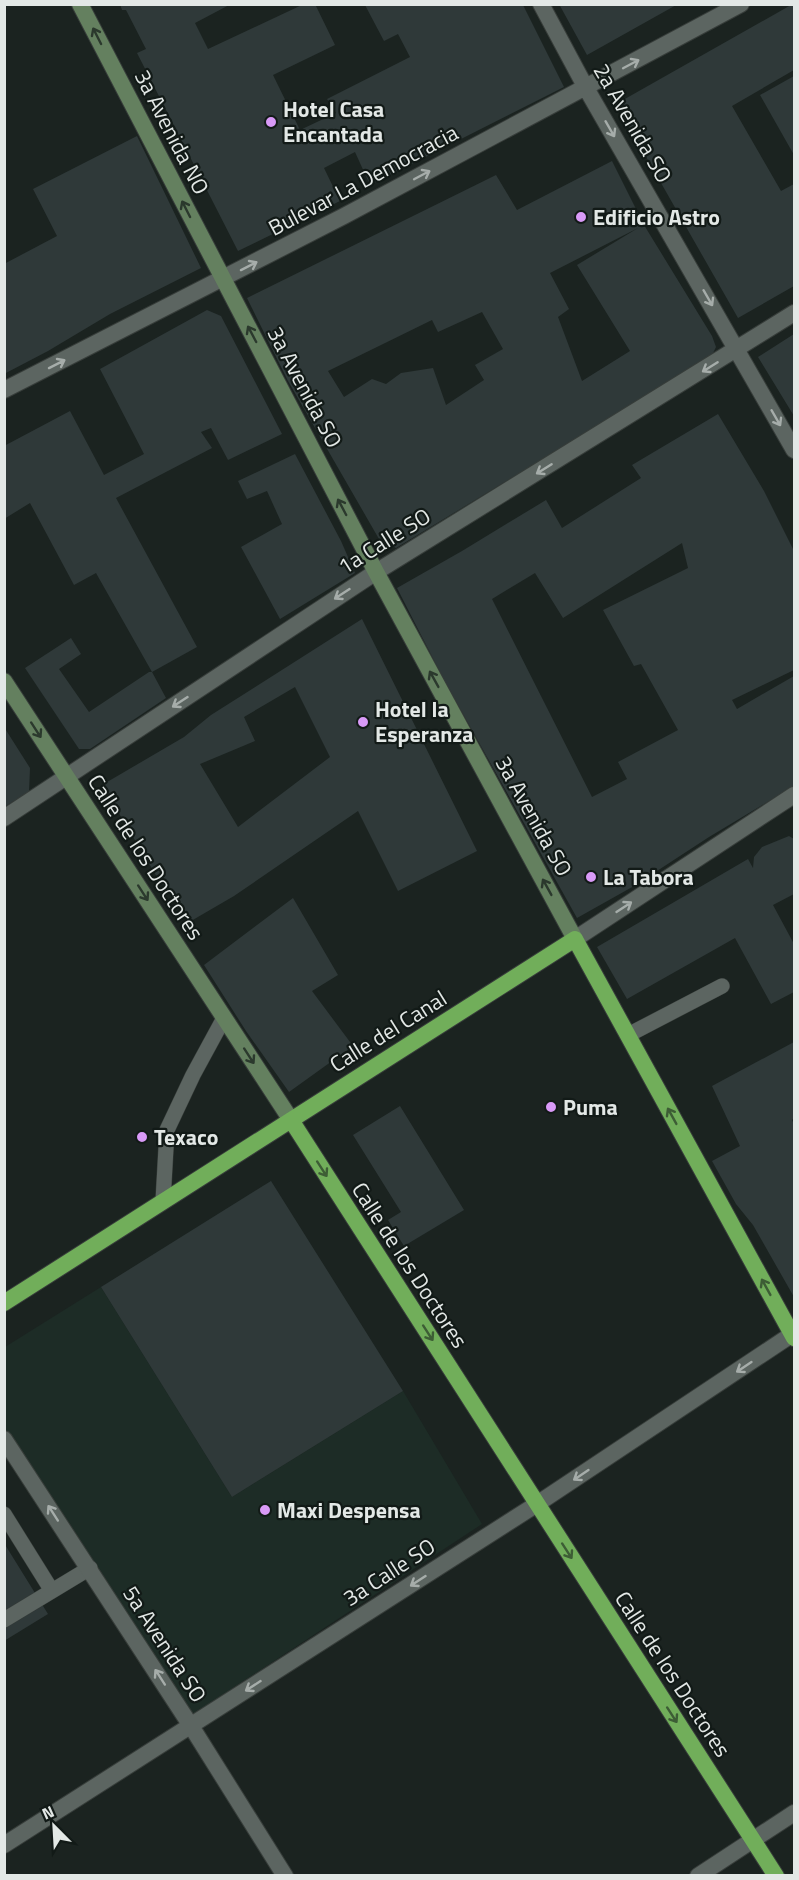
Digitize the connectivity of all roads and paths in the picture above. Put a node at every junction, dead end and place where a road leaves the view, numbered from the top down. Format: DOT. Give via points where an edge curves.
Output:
graph roads {
  1 [pos="80,4"];
  2 [pos="542,4"];
  3 [pos="741,4"];
  4 [pos="586,88"];
  5 [pos="223,279"];
  6 [pos="795,313"];
  7 [pos="737,350"];
  8 [pos="4,390"];
  9 [pos="795,450"];
  10 [pos="376,572"];
  11 [pos="4,681"];
  12 [pos="67,777"];
  13 [pos="795,795"];
  14 [pos="4,818"];
  15 [pos="575,939"];
  16 [pos="722,986"];
  17 [pos="224,1018"];
  18 [pos="628,1035"];
  19 [pos="291,1120"];
  20 [pos="163,1201"];
  21 [pos="4,1303"];
  22 [pos="794,1335"];
  23 [pos="4,1439"];
  24 [pos="537,1504"];
  25 [pos="4,1514"];
  26 [pos="90,1568"];
  27 [pos="52,1591"];
  28 [pos="4,1620"];
  29 [pos="191,1726"];
  30 [pos="795,1813"];
  31 [pos="753,1840"];
  32 [pos="4,1845"];
  33 [pos="285,1875"];
  34 [pos="698,1875"];
  35 [pos="776,1875"];
  5 -- 1 [label="main road, 3a Avenida NO, one-way"];
  2 -- 4 [label="street, 2a Avenida SO"];
  4 -- 3 [label="street, Bulevar La Democracia, one-way"];
  5 -- 4 [label="street, Bulevar La Democracia, one-way"];
  4 -- 7 [label="street, 2a Avenida SO, one-way"];
  8 -- 5 [label="street, Bulevar La Democracia, one-way"];
  10 -- 5 [label="main road, 3a Avenida SO, one-way"];
  6 -- 7 [label="street, 1a Calle SO"];
  7 -- 9 [label="street, 2a Avenida SO, one-way"];
  7 -- 10 [label="street, 1a Calle SO, one-way"];
  10 -- 12 [label="street, 1a Calle SO, one-way"];
  15 -- 10 [label="main road, 3a Avenida SO, one-way"];
  11 -- 12 [label="main road, Calle de los Doctores, one-way"];
  12 -- 14 [label="street, 1a Calle SO"];
  12 -- 17 [label="main road, Calle de los Doctores, one-way"];
  15 -- 13 [label="street, Calle del Canal, one-way"];
  15 -- 18 [label="highway, 3a Avenida SO"];
  15 -- 19 [label="highway, Calle del Canal"];
  16 -- 18 [label="lane"];
  17 -- 19 [label="main road, Calle de los Doctores, one-way"];
  17 -- 20 [label="lane" via="167,1130"];
  22 -- 18 [label="highway, 3a Avenida SO, one-way"];
  19 -- 20 [label="highway, Calle del Canal"];
  19 -- 24 [label="highway, Calle de los Doctores, one-way"];
  20 -- 21 [label="highway, Calle del Canal"];
  22 -- 24 [label="street, 3a Calle SO, one-way"];
  26 -- 23 [label="street, 5a Avenida SO, one-way"];
  24 -- 29 [label="street, 3a Calle SO, one-way"];
  24 -- 31 [label="highway, Calle de los Doctores, one-way"];
  25 -- 27 [label="lane"];
  26 -- 27 [label="lane"];
  29 -- 26 [label="street, 5a Avenida SO, one-way"];
  27 -- 28 [label="lane"];
  29 -- 32 [label="street, 3a Calle SO"];
  29 -- 33 [label="street, 5a Avenida SO"];
  30 -- 31 [label="street"];
  31 -- 34 [label="street"];
  31 -- 35 [label="highway, Calle de los Doctores"];
}
